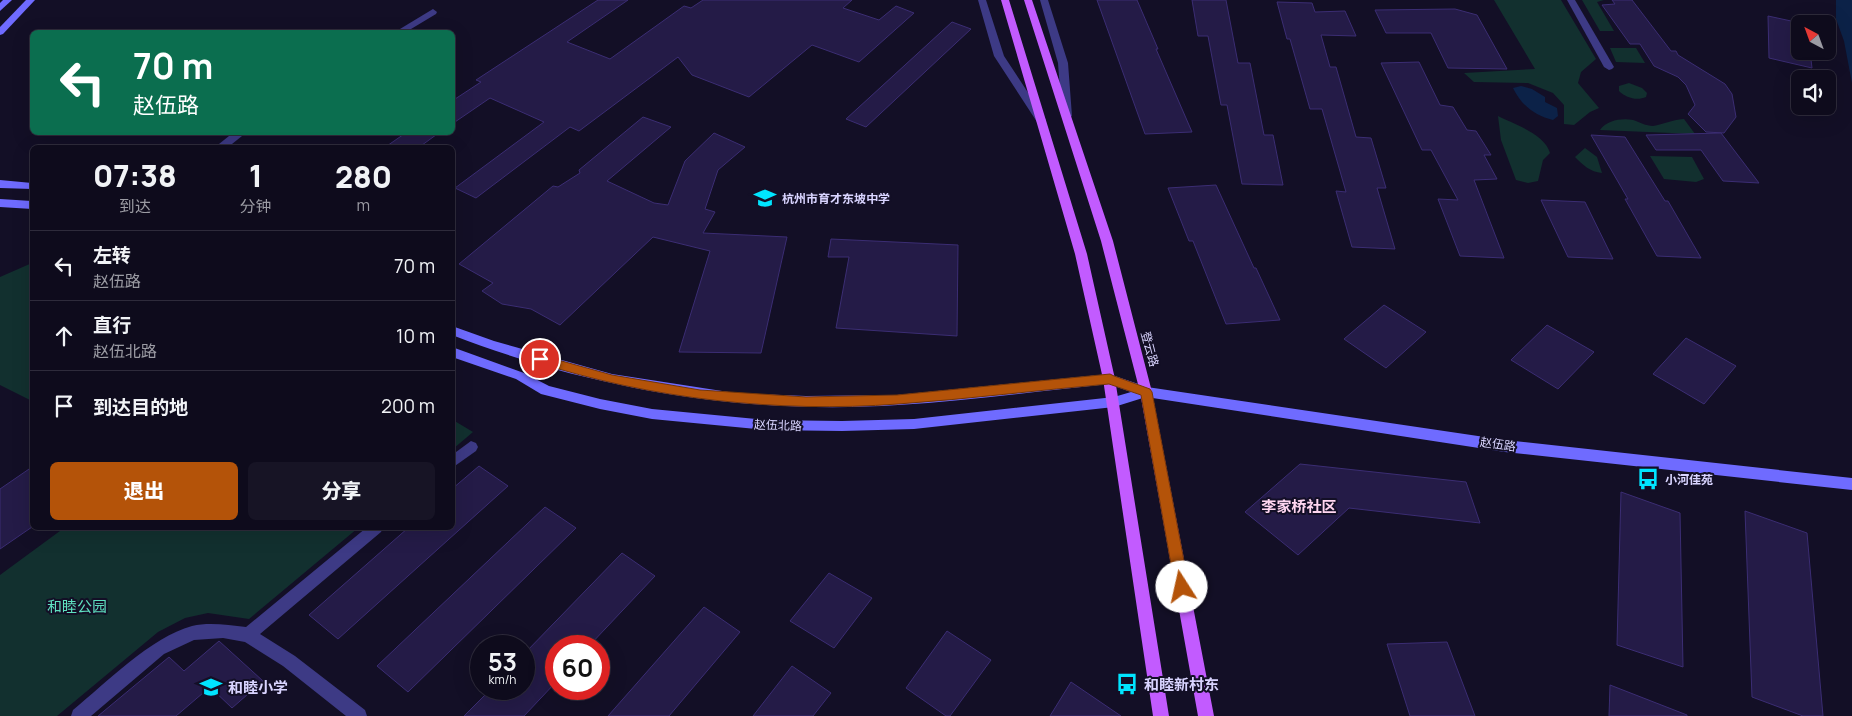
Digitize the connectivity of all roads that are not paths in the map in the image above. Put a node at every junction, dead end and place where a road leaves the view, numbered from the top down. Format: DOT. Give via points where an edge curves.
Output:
graph roads {
  1 [pos="8,0"];
  2 [pos="32,0"];
  3 [pos="982,0"];
  4 [pos="1005,0"];
  5 [pos="1028,0"];
  6 [pos="1044,0"];
  7 [pos="1571,0"];
  8 [pos="0,8"];
  9 [pos="432,12"];
  10 [pos="403,30"];
  11 [pos="0,32"];
  12 [pos="1610,67"];
  13 [pos="1043,123"];
  14 [pos="1067,124"];
  15 [pos="238,135"];
  16 [pos="223,145"];
  17 [pos="0,184"];
  18 [pos="30,186"];
  19 [pos="0,202"];
  20 [pos="30,205"];
  21 [pos="455,331"];
  22 [pos="455,353"];
  23 [pos="1110,379"];
  24 [pos="1146,392"];
  25 [pos="1114,402"];
  26 [pos="471,448"];
  27 [pos="455,461"];
  28 [pos="1852,484"];
  29 [pos="374,530"];
  30 [pos="248,635"];
  31 [pos="78,716"];
  32 [pos="359,716"];
  33 [pos="1161,716"];
  34 [pos="1206,716"];
  1 -- 8 [label="main road"];
  2 -- 11 [label="main road"];
  3 -- 13 [label="street" via="999,56"];
  4 -- 13 [label="main road"];
  5 -- 14 [label="main road, 登云路"];
  6 -- 14 [label="street" via="1063,63"];
  7 -- 12 [label="street"];
  9 -- 10 [label="street"];
  13 -- 23 [label="main road" via="1080,254"];
  14 -- 24 [label="main road, 登云路" via="1107,241"];
  15 -- 16 [label="street"];
  17 -- 18 [label="main road"];
  19 -- 20 [label="main road"];
  21 -- 23 [label="main road, 赵伍北路" via="491,345 612,379 735,398 897,400"];
  22 -- 25 [label="main road, 赵伍北路" via="520,376 546,390 600,404 652,414 728,422 842,426 914,424"];
  23 -- 24 [label="main road, 赵伍路"];
  23 -- 25 [label="main road"];
  24 -- 25 [label="main road, 赵伍路"];
  24 -- 28 [label="main road, 赵伍路" via="1505,446"];
  24 -- 34 [label="main road, 登云路"];
  25 -- 33 [label="main road"];
  26 -- 27 [label="street"];
  29 -- 30 [label="street"];
  30 -- 31 [label="street" via="223,631 193,633 159,649"];
  30 -- 32 [label="street" via="289,660"];
}
